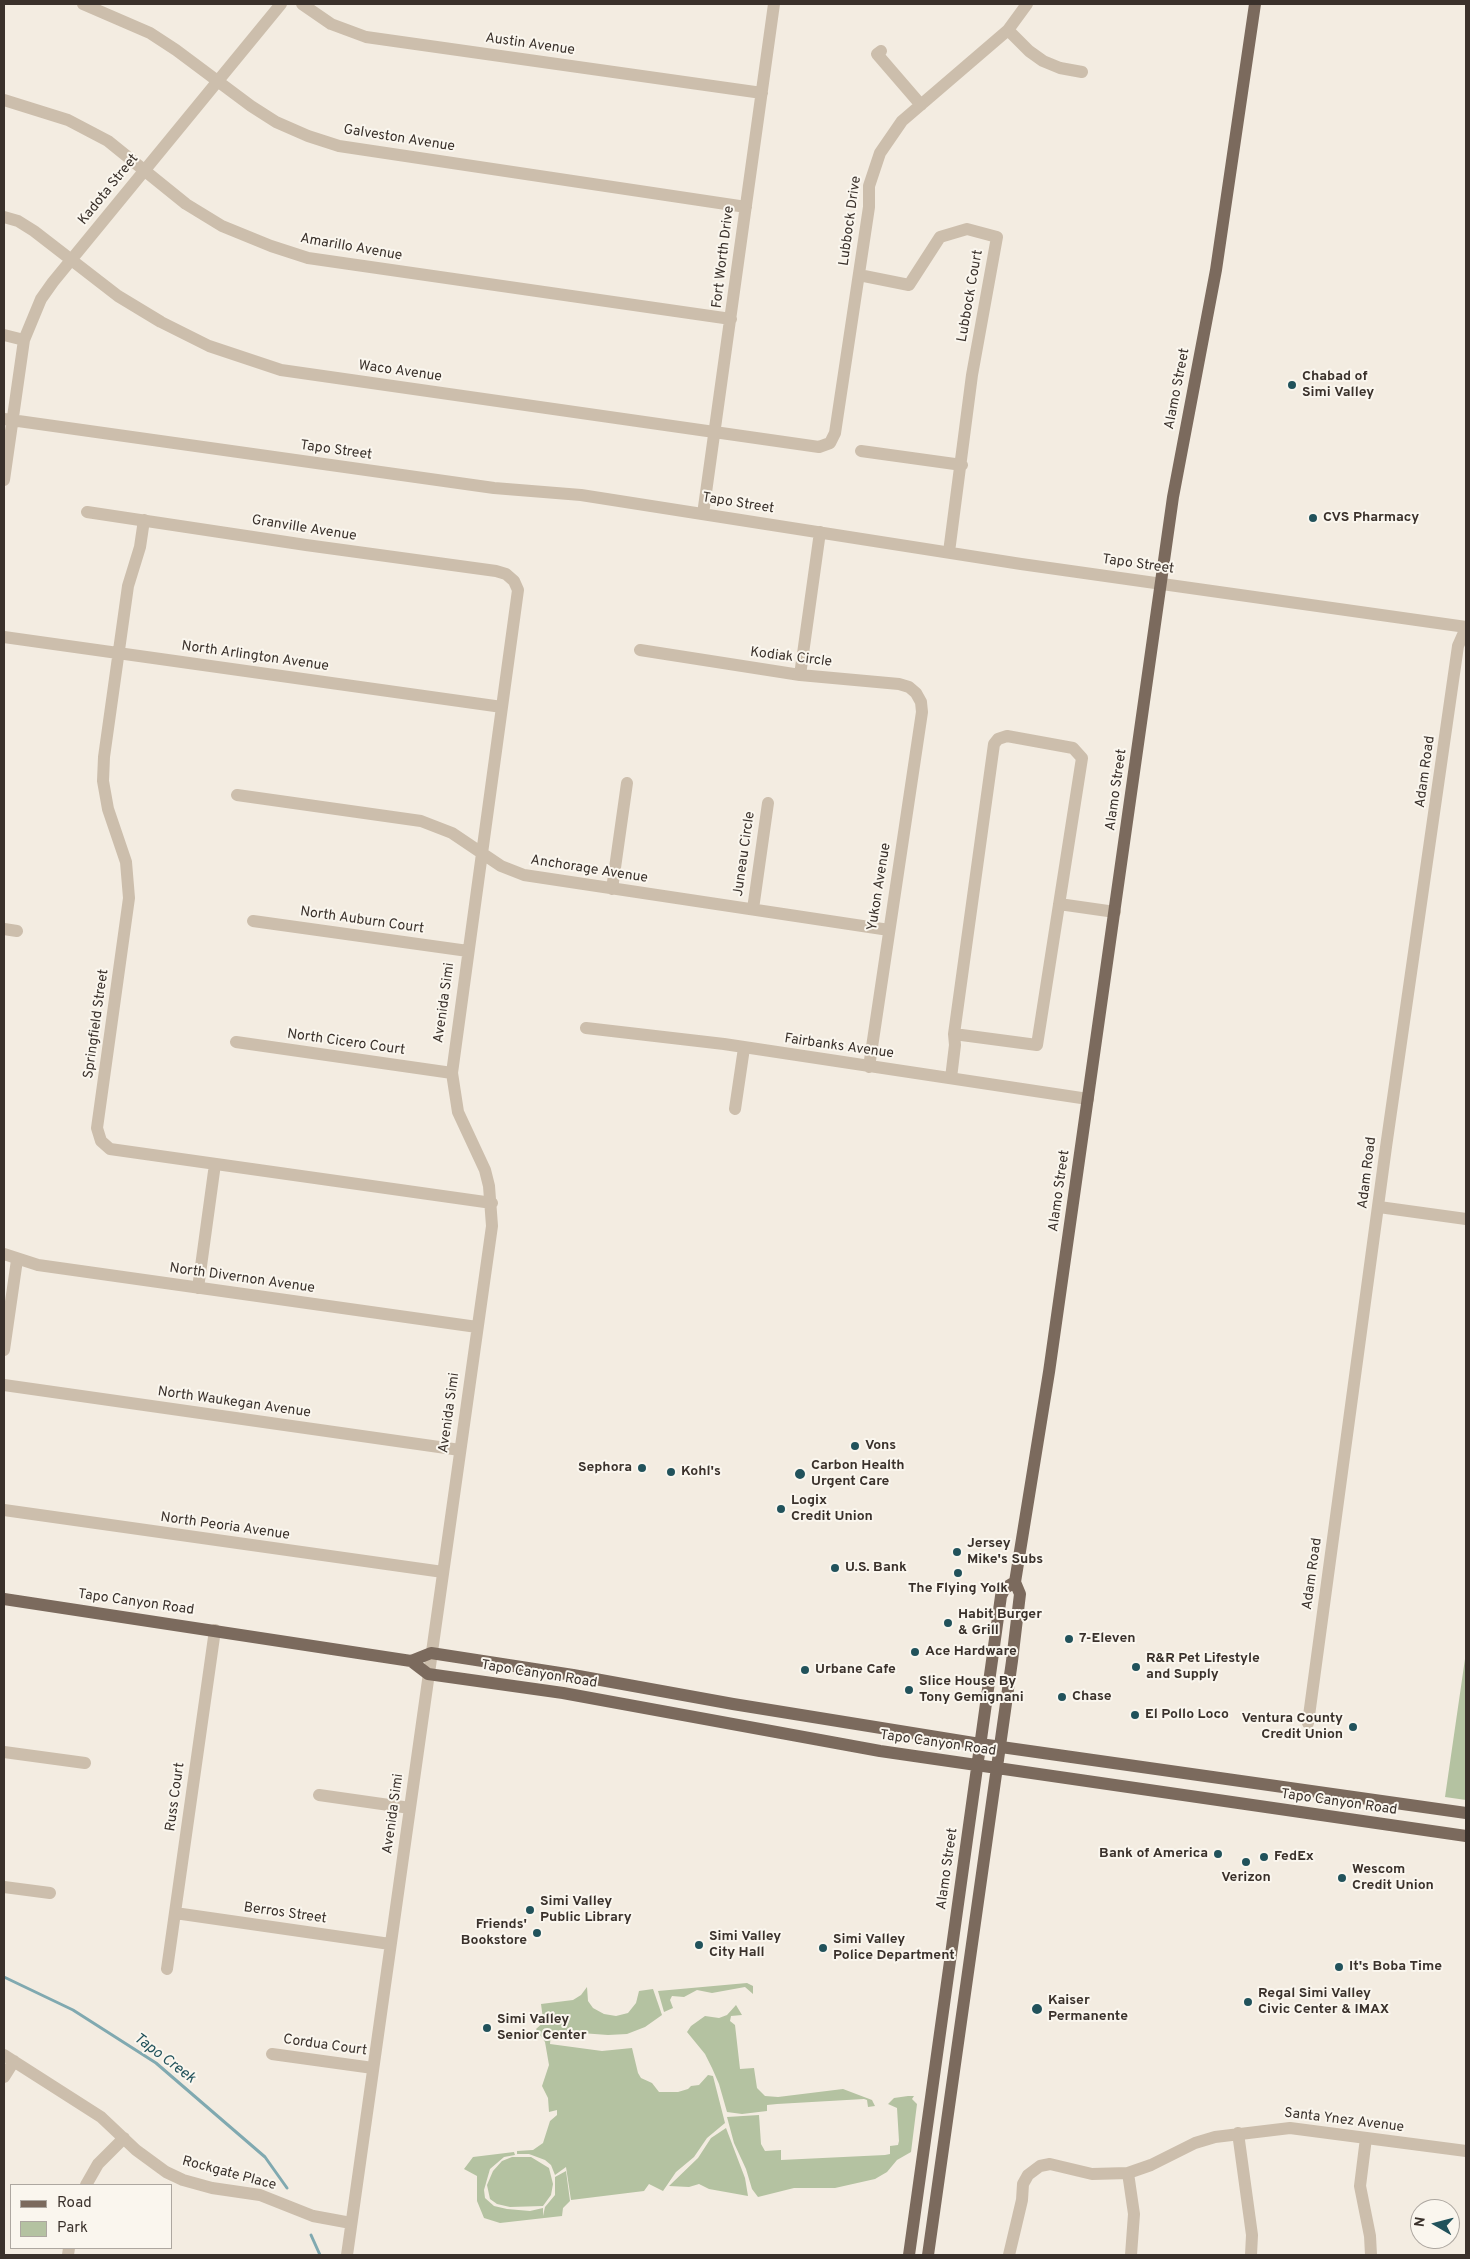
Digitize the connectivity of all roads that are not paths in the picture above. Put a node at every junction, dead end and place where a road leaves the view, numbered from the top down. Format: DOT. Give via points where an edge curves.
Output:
graph roads {
  1 [pos="84,4"];
  2 [pos="281,4"];
  3 [pos="302,4"];
  4 [pos="774,4"];
  5 [pos="1027,4"];
  6 [pos="1255,4"];
  7 [pos="1008,30"];
  8 [pos="881,51"];
  9 [pos="1082,72"];
  10 [pos="216,82"];
  11 [pos="762,94"];
  12 [pos="4,100"];
  13 [pos="921,105"];
  14 [pos="144,171"];
  15 [pos="746,207"];
  16 [pos="4,217"];
  17 [pos="71,260"];
  18 [pos="859,275"];
  19 [pos="731,319"];
  20 [pos="4,335"];
  21 [pos="24,340"];
  22 [pos="8,419"];
  23 [pos="715,433"];
  24 [pos="830,443"];
  25 [pos="862,452"];
  26 [pos="962,466"];
  27 [pos="4,480"];
  28 [pos="87,512"];
  29 [pos="703,514"];
  30 [pos="144,520"];
  31 [pos="820,532"];
  32 [pos="949,552"];
  33 [pos="514,581"];
  34 [pos="1161,584"];
  35 [pos="1466,628"];
  36 [pos="4,636"];
  37 [pos="640,650"];
  38 [pos="118,653"];
  39 [pos="800,675"];
  40 [pos="502,707"];
  41 [pos="922,712"];
  42 [pos="627,783"];
  43 [pos="238,795"];
  44 [pos="768,803"];
  45 [pos="481,854"];
  46 [pos="612,889"];
  47 [pos="1059,904"];
  48 [pos="752,909"];
  49 [pos="1115,912"];
  50 [pos="253,921"];
  51 [pos="4,929"];
  52 [pos="889,930"];
  53 [pos="17,931"];
  54 [pos="468,951"];
  55 [pos="586,1028"];
  56 [pos="954,1034"];
  57 [pos="236,1042"];
  58 [pos="744,1048"];
  59 [pos="869,1067"];
  60 [pos="452,1073"];
  61 [pos="951,1078"];
  62 [pos="1088,1100"];
  63 [pos="735,1109"];
  64 [pos="215,1164"];
  65 [pos="492,1203"];
  66 [pos="1379,1207"];
  67 [pos="1466,1219"];
  68 [pos="4,1254"];
  69 [pos="17,1260"];
  70 [pos="198,1288"];
  71 [pos="477,1327"];
  72 [pos="4,1350"];
  73 [pos="4,1385"];
  74 [pos="460,1450"];
  75 [pos="4,1510"];
  76 [pos="443,1572"];
  77 [pos="1015,1582"];
  78 [pos="4,1599"];
  79 [pos="214,1630"];
  80 [pos="431,1654"];
  81 [pos="411,1661"];
  82 [pos="428,1674"];
  83 [pos="1308,1723"];
  84 [pos="980,1744"];
  85 [pos="999,1747"];
  86 [pos="4,1752"];
  87 [pos="85,1764"];
  88 [pos="978,1765"];
  89 [pos="996,1768"];
  90 [pos="319,1795"];
  91 [pos="410,1808"];
  92 [pos="1466,1813"];
  93 [pos="1466,1836"];
  94 [pos="4,1887"];
  95 [pos="50,1893"];
  96 [pos="175,1913"];
  97 [pos="390,1944"];
  98 [pos="167,1969"];
  99 [pos="272,2054"];
  100 [pos="9,2058"];
  101 [pos="373,2068"];
  102 [pos="4,2077"];
  103 [pos="1238,2133"];
  104 [pos="124,2138"];
  105 [pos="1366,2138"];
  106 [pos="1460,2151"];
  107 [pos="1128,2173"];
  108 [pos="87,2184"];
  109 [pos="351,2223"];
  110 [pos="346,2255"];
  111 [pos="909,2255"];
  112 [pos="928,2255"];
  113 [pos="1009,2255"];
  114 [pos="1131,2255"];
  115 [pos="1251,2255"];
  116 [pos="1372,2255"];
  1 -- 10 [label="street, Galveston Avenue" via="150,34"];
  2 -- 10 [label="street, Kadota Street"];
  3 -- 11 [label="street, Austin Avenue" via="331,24 366,36"];
  4 -- 11 [label="street, Fort Worth Drive"];
  5 -- 7 [label="street, Lubbock Drive"];
  6 -- 34 [label="main road, Alamo Street" via="1216,270 1173,498"];
  7 -- 9 [label="street" via="1043,61"];
  7 -- 13 [label="street, Lubbock Drive"];
  8 -- 13 [label="street" via="877,54"];
  10 -- 14 [label="street, Kadota Street"];
  10 -- 15 [label="street, Galveston Avenue" via="276,122 340,146"];
  11 -- 15 [label="street, Fort Worth Drive"];
  12 -- 14 [label="street, Amarillo Avenue" via="68,120 108,141"];
  13 -- 18 [label="street, Lubbock Drive" via="889,137 872,172"];
  14 -- 17 [label="street, Kadota Street"];
  14 -- 19 [label="street, Amarillo Avenue" via="186,204 222,226 308,258"];
  15 -- 19 [label="street, Fort Worth Drive"];
  16 -- 17 [label="street, Waco Avenue" via="34,231"];
  17 -- 21 [label="street, Kadota Street" via="41,299"];
  17 -- 23 [label="street, Waco Avenue" via="118,296 161,322 209,346 281,370"];
  18 -- 24 [label="street, Lubbock Drive" via="835,433"];
  18 -- 26 [label="street, Lubbock Court" via="909,285 940,237 967,230 997,237 972,375"];
  19 -- 23 [label="street, Fort Worth Drive"];
  20 -- 21 [label="street"];
  21 -- 22 [label="street, Kadota Street"];
  22 -- 27 [label="street, Kadota Street"];
  22 -- 29 [label="street, Tapo Street" via="494,488 581,495"];
  23 -- 24 [label="street, Waco Avenue" via="819,447"];
  23 -- 29 [label="street, Fort Worth Drive"];
  25 -- 26 [label="street"];
  26 -- 32 [label="street, Lubbock Court"];
  28 -- 30 [label="street, Granville Avenue"];
  29 -- 31 [label="street, Tapo Street"];
  30 -- 33 [label="street, Granville Avenue" via="496,571"];
  30 -- 38 [label="street, Springfield Street" via="128,586"];
  31 -- 32 [label="street, Tapo Street"];
  31 -- 39 [label="street"];
  32 -- 34 [label="street, Tapo Street"];
  33 -- 40 [label="street, Avenida Simi" via="518,600"];
  34 -- 35 [label="street, Tapo Street"];
  34 -- 49 [label="main road, Alamo Street"];
  35 -- 66 [label="street, Adam Road" via="1458,646"];
  36 -- 38 [label="street, North Arlington Avenue"];
  37 -- 39 [label="street, Kodiak Circle"];
  38 -- 40 [label="street, North Arlington Avenue"];
  38 -- 64 [label="street, Springfield Street" via="103,780 108,809 126,862 129,898 98,1135 110,1149"];
  39 -- 41 [label="street, Kodiak Circle" via="909,687 921,702"];
  40 -- 45 [label="street, Avenida Simi"];
  41 -- 52 [label="street, Yukon Avenue"];
  42 -- 46 [label="street"];
  43 -- 45 [label="street, Anchorage Avenue" via="421,821 452,833"];
  44 -- 48 [label="street, Juneau Circle"];
  45 -- 46 [label="street, Anchorage Avenue" via="524,876"];
  45 -- 54 [label="street, Avenida Simi"];
  46 -- 48 [label="street, Anchorage Avenue"];
  47 -- 49 [label="street"];
  47 -- 56 [label="street" via="1037,1045"];
  47 -- 56 [label="street" via="1082,758 1073,748 1007,736 998,739 994,744"];
  48 -- 52 [label="street, Anchorage Avenue"];
  49 -- 62 [label="main road, Alamo Street"];
  50 -- 54 [label="street, North Auburn Court"];
  51 -- 53 [label="street"];
  52 -- 59 [label="street, Yukon Avenue"];
  54 -- 60 [label="street, Avenida Simi"];
  55 -- 58 [label="street, Fairbanks Avenue"];
  56 -- 61 [label="street"];
  57 -- 60 [label="street, North Cicero Court"];
  58 -- 59 [label="street, Fairbanks Avenue"];
  58 -- 63 [label="street"];
  59 -- 61 [label="street, Fairbanks Avenue"];
  60 -- 65 [label="street, Avenida Simi" via="458,1112 485,1170"];
  61 -- 62 [label="street, Fairbanks Avenue"];
  62 -- 77 [label="main road, Alamo Street" via="1050,1372"];
  64 -- 65 [label="street, Springfield Street"];
  64 -- 70 [label="street"];
  65 -- 71 [label="street, Avenida Simi" via="492,1226"];
  66 -- 67 [label="street"];
  66 -- 83 [label="street, Adam Road"];
  68 -- 69 [label="street, North Divernon Avenue"];
  69 -- 70 [label="street, North Divernon Avenue"];
  69 -- 72 [label="street"];
  70 -- 71 [label="street, North Divernon Avenue"];
  71 -- 74 [label="street, Avenida Simi"];
  73 -- 74 [label="street, North Waukegan Avenue"];
  74 -- 76 [label="street, Avenida Simi"];
  75 -- 76 [label="street, North Peoria Avenue"];
  76 -- 80 [label="street, Avenida Simi"];
  77 -- 84 [label="main road, Alamo Street" via="1005,1588 1001,1596"];
  77 -- 85 [label="main road, Alamo Street" via="1020,1594"];
  78 -- 79 [label="main road, Tapo Canyon Road"];
  79 -- 81 [label="main road, Tapo Canyon Road"];
  79 -- 96 [label="street, Russ Court"];
  80 -- 81 [label="main road, Tapo Canyon Road"];
  80 -- 82 [label="street, Avenida Simi"];
  80 -- 84 [label="main road, Tapo Canyon Road"];
  81 -- 82 [label="main road, Tapo Canyon Road"];
  82 -- 88 [label="main road, Tapo Canyon Road" via="564,1693 880,1752"];
  82 -- 91 [label="street, Avenida Simi"];
  84 -- 85 [label="main road, Tapo Canyon Road"];
  84 -- 88 [label="main road, Alamo Street"];
  85 -- 89 [label="main road, Alamo Street"];
  85 -- 92 [label="main road, Tapo Canyon Road"];
  86 -- 87 [label="street"];
  88 -- 89 [label="main road, Tapo Canyon Road"];
  88 -- 111 [label="main road, Alamo Street"];
  89 -- 93 [label="main road, Tapo Canyon Road"];
  89 -- 112 [label="main road, Alamo Street"];
  90 -- 91 [label="street"];
  91 -- 97 [label="street, Avenida Simi"];
  94 -- 95 [label="street"];
  96 -- 97 [label="street, Berros Street"];
  96 -- 98 [label="street, Russ Court"];
  97 -- 101 [label="street, Avenida Simi"];
  99 -- 101 [label="street, Cordua Court"];
  100 -- 102 [label="street, Rockgate Place"];
  100 -- 104 [label="street, Rockgate Place" via="101,2117"];
  101 -- 109 [label="street, Avenida Simi"];
  103 -- 105 [label="street, Santa Ynez Avenue" via="1290,2128"];
  103 -- 107 [label="street, Santa Ynez Avenue" via="1195,2143"];
  103 -- 115 [label="street" via="1252,2235"];
  104 -- 108 [label="street" via="98,2164"];
  104 -- 109 [label="street, Rockgate Place" via="151,2162 183,2180 260,2195 313,2216"];
  105 -- 106 [label="street, Santa Ynez Avenue"];
  105 -- 116 [label="street" via="1360,2186"];
  107 -- 113 [label="street, Santa Ynez Avenue" via="1092,2174 1050,2164 1031,2172 1023,2184"];
  107 -- 114 [label="street" via="1134,2214"];
  109 -- 110 [label="street, Avenida Simi"];
}
